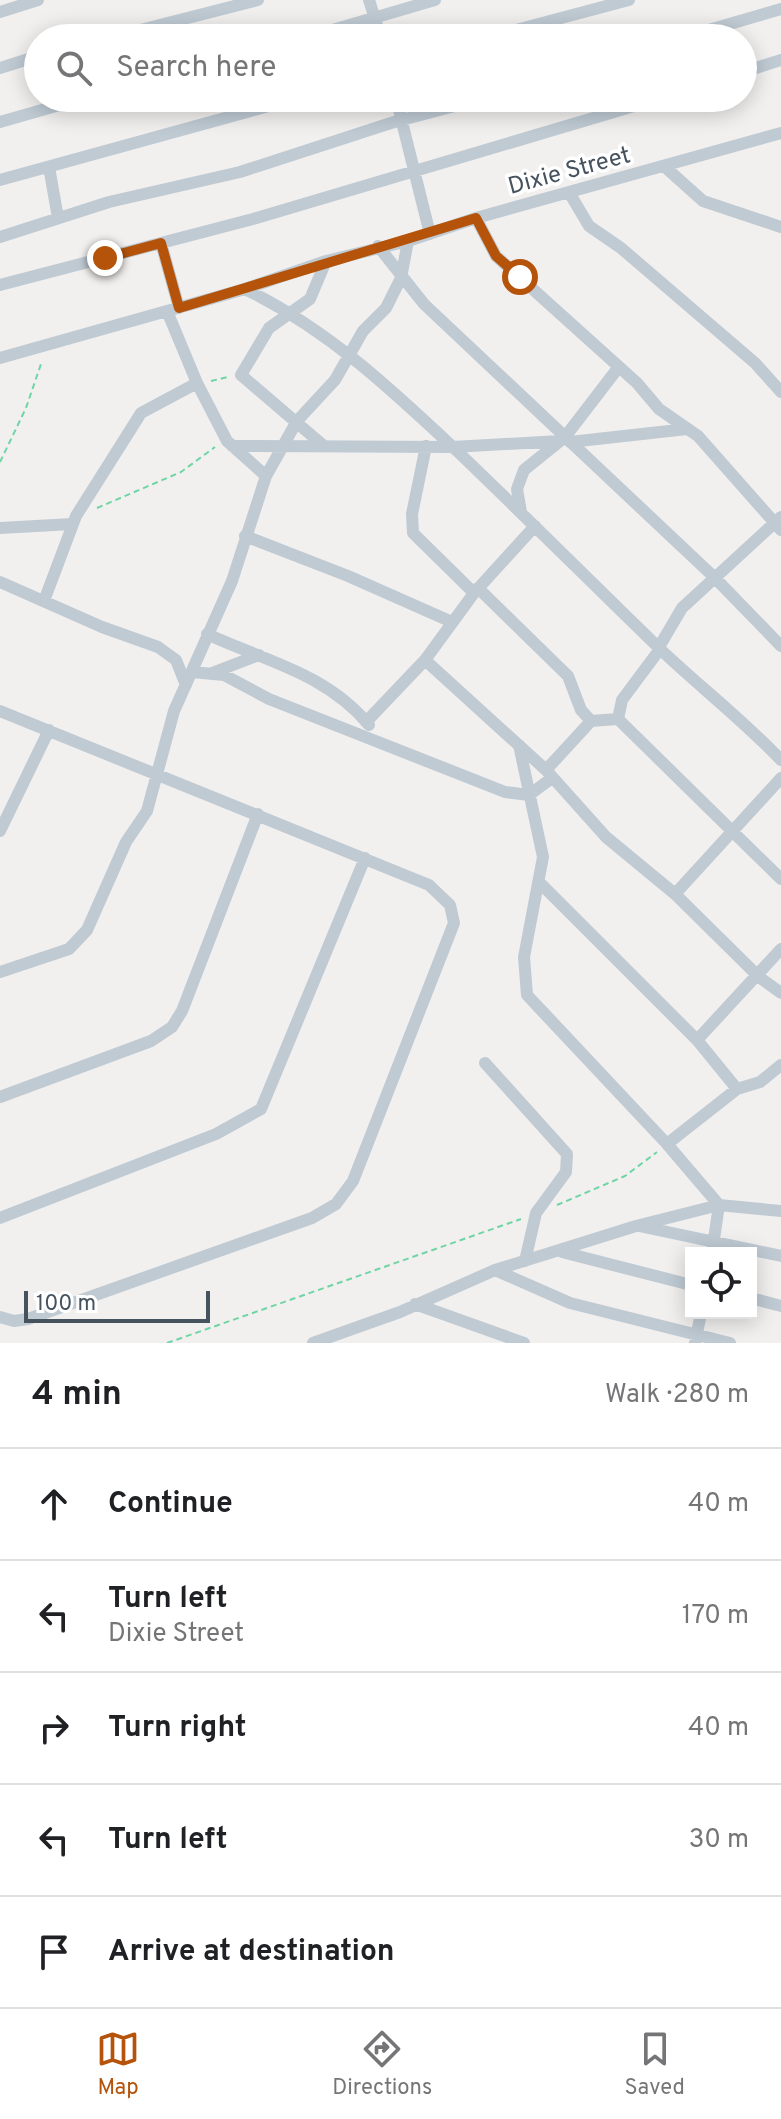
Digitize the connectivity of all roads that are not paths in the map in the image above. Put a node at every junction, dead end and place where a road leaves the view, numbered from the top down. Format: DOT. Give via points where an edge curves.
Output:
graph roads {
  1 [pos="38,0"];
  2 [pos="258,0"];
  3 [pos="369,0"];
  4 [pos="435,0"];
  5 [pos="629,0"];
  6 [pos="781,9"];
  7 [pos="0,12"];
  8 [pos="375,19"];
  9 [pos="164,24"];
  10 [pos="357,24"];
  11 [pos="377,24"];
  12 [pos="539,24"];
  13 [pos="729,24"];
  14 [pos="24,60"];
  15 [pos="781,60"];
  16 [pos="0,68"];
  17 [pos="757,68"];
  18 [pos="35,112"];
  19 [pos="247,112"];
  20 [pos="400,112"];
  21 [pos="432,112"];
  22 [pos="613,112"];
  23 [pos="402,120"];
  24 [pos="0,122"];
  25 [pos="781,133"];
  26 [pos="49,167"];
  27 [pos="665,167"];
  28 [pos="415,170"];
  29 [pos="0,180"];
  30 [pos="570,194"];
  31 [pos="58,218"];
  32 [pos="476,218"];
  33 [pos="781,227"];
  34 [pos="430,234"];
  35 [pos="0,237"];
  36 [pos="408,241"];
  37 [pos="161,243"];
  38 [pos="378,246"];
  39 [pos="326,261"];
  40 [pos="401,278"];
  41 [pos="0,285"];
  42 [pos="245,289"];
  43 [pos="173,309"];
  44 [pos="293,312"];
  45 [pos="349,353"];
  46 [pos="0,358"];
  47 [pos="618,368"];
  48 [pos="197,383"];
  49 [pos="781,392"];
  50 [pos="297,421"];
  51 [pos="687,429"];
  52 [pos="565,440"];
  53 [pos="230,444"];
  54 [pos="285,446"];
  55 [pos="324,446"];
  56 [pos="426,446"];
  57 [pos="452,447"];
  58 [pos="266,476"];
  59 [pos="521,512"];
  60 [pos="74,520"];
  61 [pos="778,523"];
  62 [pos="535,526"];
  63 [pos="0,528"];
  64 [pos="245,536"];
  65 [pos="714,577"];
  66 [pos="0,582"];
  67 [pos="476,590"];
  68 [pos="44,601"];
  69 [pos="452,622"];
  70 [pos="207,634"];
  71 [pos="781,646"];
  72 [pos="659,648"];
  73 [pos="259,655"];
  74 [pos="425,660"];
  75 [pos="192,672"];
  76 [pos="212,673"];
  77 [pos="186,685"];
  78 [pos="0,711"];
  79 [pos="618,719"];
  80 [pos="591,721"];
  81 [pos="366,722"];
  82 [pos="49,730"];
  83 [pos="382,742"];
  84 [pos="519,745"];
  85 [pos="781,760"];
  86 [pos="157,772"];
  87 [pos="549,774"];
  88 [pos="781,778"];
  89 [pos="529,795"];
  90 [pos="258,814"];
  91 [pos="0,831"];
  92 [pos="732,833"];
  93 [pos="365,858"];
  94 [pos="781,879"];
  95 [pos="540,883"];
  96 [pos="675,894"];
  97 [pos="781,949"];
  98 [pos="0,972"];
  99 [pos="759,977"];
  100 [pos="781,993"];
  101 [pos="697,1040"];
  102 [pos="485,1063"];
  103 [pos="781,1065"];
  104 [pos="737,1089"];
  105 [pos="0,1097"];
  106 [pos="667,1144"];
  107 [pos="719,1205"];
  108 [pos="781,1211"];
  109 [pos="0,1218"];
  110 [pos="636,1226"];
  111 [pos="710,1247"];
  112 [pos="713,1247"];
  113 [pos="561,1252"];
  114 [pos="757,1253"];
  115 [pos="781,1256"];
  116 [pos="525,1261"];
  117 [pos="495,1270"];
  118 [pos="685,1283"];
  119 [pos="757,1300"];
  120 [pos="415,1304"];
  121 [pos="781,1306"];
  122 [pos="0,1317"];
  123 [pos="700,1319"];
  124 [pos="696,1339"];
  125 [pos="313,1343"];
  126 [pos="524,1343"];
  127 [pos="730,1343"];
  1 -- 7 [label="street"];
  2 -- 9 [label="street"];
  3 -- 8 [label="street"];
  4 -- 8 [label="street"];
  5 -- 12 [label="street"];
  6 -- 13 [label="street"];
  8 -- 10 [label="street"];
  8 -- 11 [label="street"];
  14 -- 16 [label="street"];
  15 -- 17 [label="street"];
  18 -- 24 [label="street"];
  19 -- 26 [label="street"];
  20 -- 23 [label="street"];
  21 -- 23 [label="street"];
  22 -- 28 [label="street"];
  23 -- 28 [label="street"];
  23 -- 31 [label="street" via="240,172"];
  25 -- 27 [label="street, Dixie Street"];
  26 -- 29 [label="street"];
  26 -- 31 [label="street"];
  27 -- 30 [label="street, Dixie Street"];
  27 -- 33 [label="street" via="703,201"];
  28 -- 34 [label="street"];
  28 -- 37 [label="street"];
  30 -- 32 [label="street, Dixie Street"];
  30 -- 49 [label="street" via="589,226 755,363"];
  31 -- 35 [label="street"];
  32 -- 34 [label="street, Dixie Street"];
  32 -- 47 [label="street" via="496,256"];
  34 -- 36 [label="street, Dixie Street"];
  36 -- 38 [label="street, Dixie Street"];
  36 -- 40 [label="street"];
  37 -- 41 [label="street"];
  37 -- 43 [label="street"];
  38 -- 39 [label="street, Dixie Street"];
  38 -- 40 [label="street"];
  39 -- 42 [label="street, Dixie Street"];
  39 -- 44 [label="street" via="316,291"];
  40 -- 45 [label="street" via="386,308"];
  40 -- 52 [label="street"];
  42 -- 43 [label="street, Dixie Street"];
  42 -- 44 [label="street"];
  43 -- 46 [label="street, Dixie Street"];
  43 -- 48 [label="street"];
  44 -- 45 [label="street"];
  44 -- 50 [label="street" via="269,328 241,375"];
  45 -- 50 [label="street" via="335,380"];
  45 -- 57 [label="street"];
  47 -- 51 [label="street"];
  47 -- 52 [label="street"];
  48 -- 53 [label="street"];
  48 -- 60 [label="street" via="141,413"];
  50 -- 54 [label="street"];
  50 -- 55 [label="street"];
  51 -- 52 [label="street"];
  51 -- 61 [label="street"];
  52 -- 57 [label="street"];
  52 -- 59 [label="street" via="524,470 519,480"];
  52 -- 65 [label="street"];
  53 -- 54 [label="street"];
  53 -- 58 [label="street"];
  54 -- 55 [label="street"];
  54 -- 58 [label="street"];
  55 -- 56 [label="street"];
  56 -- 57 [label="street"];
  56 -- 67 [label="street" via="413,533"];
  57 -- 59 [label="street"];
  58 -- 64 [label="street"];
  59 -- 62 [label="street"];
  60 -- 63 [label="street"];
  60 -- 68 [label="street"];
  61 -- 65 [label="street"];
  62 -- 67 [label="street"];
  62 -- 72 [label="street"];
  64 -- 69 [label="street"];
  64 -- 70 [label="street" via="232,581"];
  65 -- 71 [label="street"];
  65 -- 72 [label="street" via="673,619"];
  66 -- 68 [label="street"];
  67 -- 69 [label="street"];
  67 -- 80 [label="street" via="568,676"];
  68 -- 77 [label="street" via="158,647 176,660"];
  69 -- 74 [label="street"];
  70 -- 73 [label="street"];
  70 -- 75 [label="street"];
  72 -- 79 [label="street" via="622,700"];
  72 -- 85 [label="street"];
  73 -- 76 [label="street"];
  73 -- 81 [label="street" via="290,665 321,684"];
  74 -- 81 [label="street"];
  74 -- 84 [label="street"];
  75 -- 76 [label="street"];
  75 -- 77 [label="street"];
  76 -- 83 [label="street"];
  77 -- 86 [label="street"];
  78 -- 82 [label="street"];
  79 -- 80 [label="street"];
  79 -- 92 [label="street"];
  80 -- 87 [label="street"];
  81 -- 83 [label="street"];
  82 -- 86 [label="street"];
  82 -- 91 [label="street"];
  83 -- 89 [label="street" via="497,789"];
  84 -- 87 [label="street"];
  84 -- 89 [label="street"];
  86 -- 90 [label="street"];
  86 -- 98 [label="street" via="147,811 126,842 87,930 69,949"];
  87 -- 89 [label="street"];
  87 -- 96 [label="street" via="606,837"];
  88 -- 92 [label="street"];
  89 -- 95 [label="street" via="543,845"];
  90 -- 93 [label="street"];
  90 -- 105 [label="street" via="172,1027 151,1041"];
  92 -- 94 [label="street"];
  92 -- 96 [label="street"];
  93 -- 109 [label="street" via="261,1109 216,1134"];
  93 -- 122 [label="street" via="438,890 450,905 454,923 346,1193 312,1218 28,1319"];
  95 -- 101 [label="street"];
  95 -- 106 [label="street" via="524,957 527,995"];
  96 -- 99 [label="street"];
  97 -- 99 [label="street"];
  99 -- 100 [label="street"];
  99 -- 101 [label="street"];
  101 -- 104 [label="street"];
  102 -- 116 [label="street" via="567,1154 566,1172 536,1213"];
  103 -- 104 [label="street" via="760,1082"];
  104 -- 106 [label="street"];
  106 -- 107 [label="street"];
  107 -- 108 [label="street"];
  107 -- 110 [label="street"];
  107 -- 112 [label="street"];
  110 -- 111 [label="street"];
  110 -- 113 [label="street"];
  113 -- 116 [label="street"];
  113 -- 118 [label="street"];
  114 -- 115 [label="street"];
  116 -- 117 [label="street"];
  117 -- 120 [label="street"];
  117 -- 124 [label="street" via="570,1303"];
  119 -- 121 [label="street"];
  120 -- 125 [label="street"];
  120 -- 126 [label="street"];
  123 -- 124 [label="street"];
  124 -- 127 [label="street"];
}
